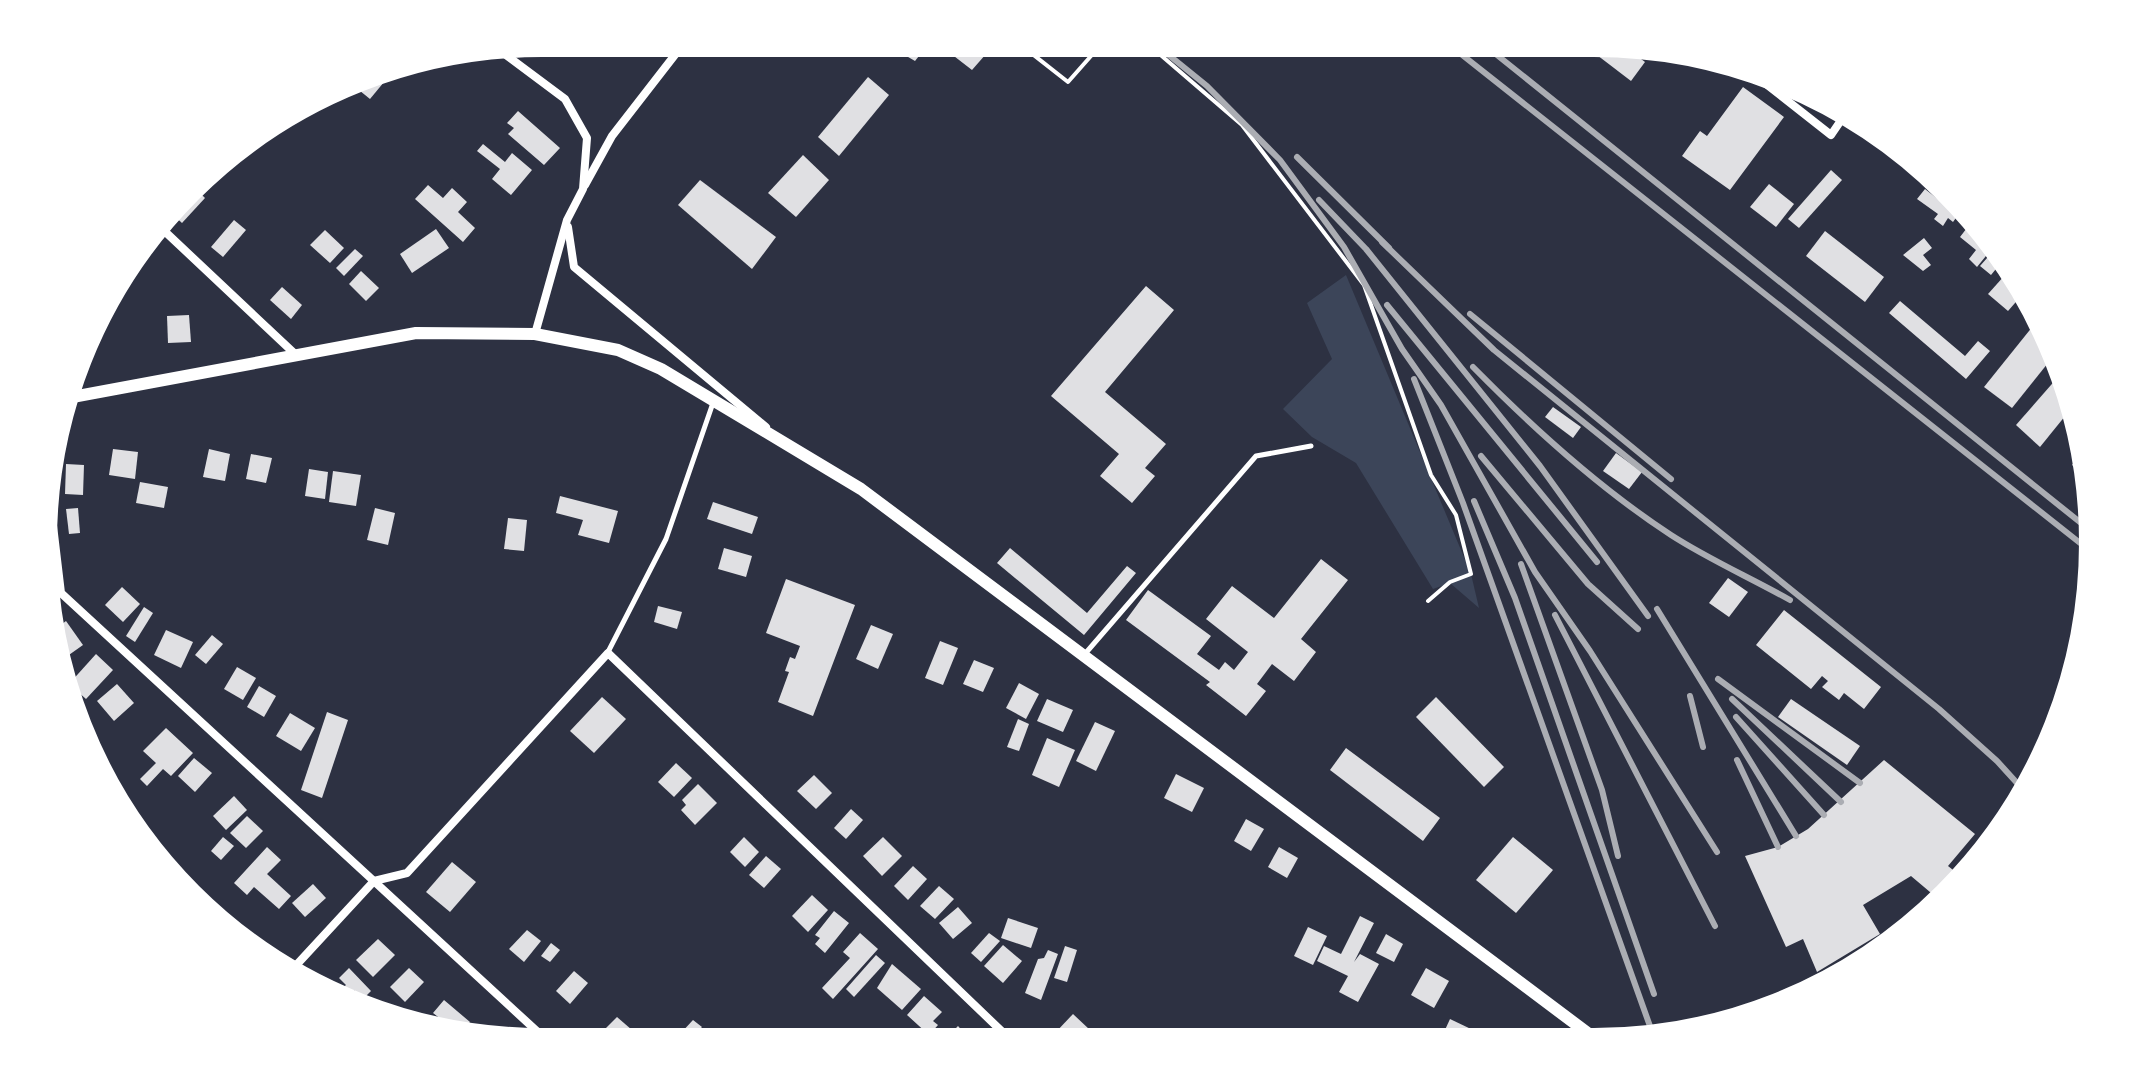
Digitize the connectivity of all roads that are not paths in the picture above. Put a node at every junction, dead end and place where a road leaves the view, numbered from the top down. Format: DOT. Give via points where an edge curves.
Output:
graph roads {
  1 [pos="677,52"];
  2 [pos="504,54"];
  3 [pos="1765,83"];
  4 [pos="1842,120"];
  5 [pos="583,189"];
  6 [pos="567,220"];
  7 [pos="164,231"];
  8 [pos="535,334"];
  9 [pos="295,354"];
  10 [pos="75,397"];
  11 [pos="714,400"];
  12 [pos="1311,446"];
  13 [pos="791,448"];
  14 [pos="53,522"];
  15 [pos="608,653"];
  16 [pos="1084,656"];
  17 [pos="374,881"];
  18 [pos="295,966"];
  19 [pos="539,1033"];
  20 [pos="1004,1033"];
  21 [pos="1588,1033"];
  1 -- 5 [label="street" via="612,136"];
  2 -- 5 [label="street" via="565,99 587,138"];
  3 -- 4 [label="street" via="1831,135"];
  5 -- 6 [label="street"];
  6 -- 8 [label="street"];
  6 -- 13 [label="street" via="574,267"];
  7 -- 9 [label="street"];
  8 -- 9 [label="street" via="416,333"];
  8 -- 11 [label="street" via="618,350"];
  9 -- 10 [label="street"];
  11 -- 13 [label="street"];
  11 -- 15 [label="lane" via="666,539"];
  12 -- 16 [label="lane" via="1256,456"];
  13 -- 16 [label="street" via="861,489"];
  14 -- 17 [label="street" via="61,593"];
  15 -- 17 [label="street" via="407,873"];
  15 -- 20 [label="street"];
  16 -- 21 [label="street"];
  17 -- 18 [label="street"];
  17 -- 19 [label="street"];
}
